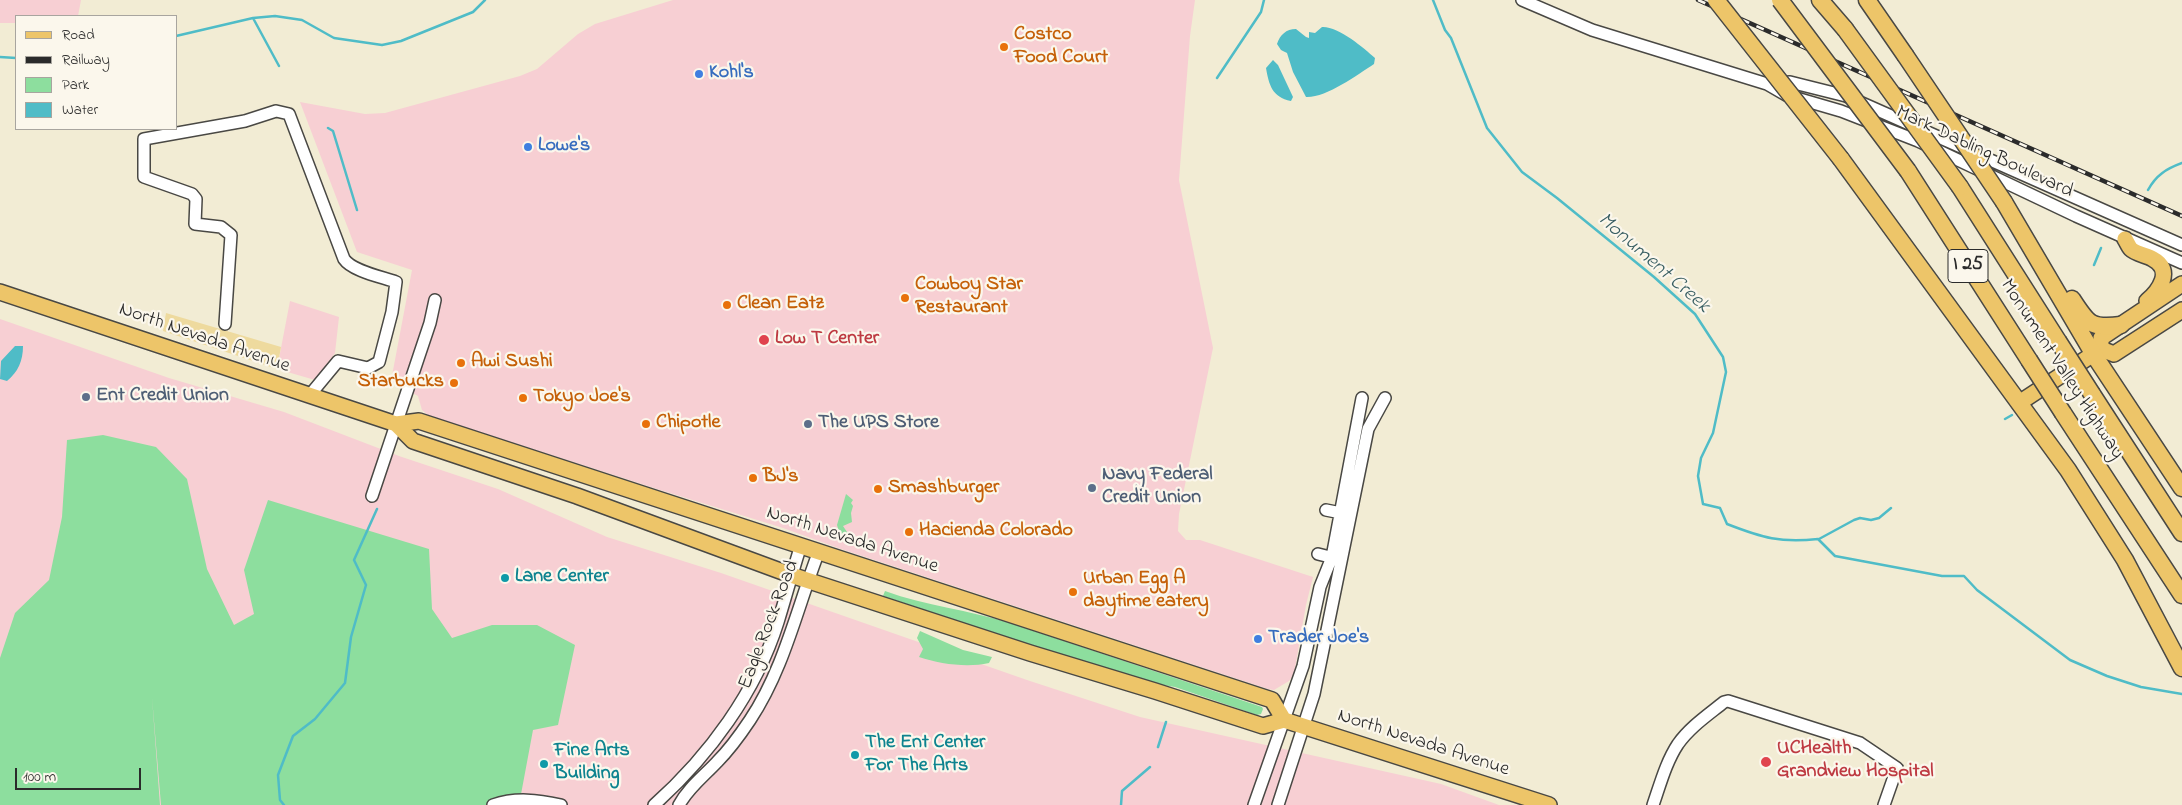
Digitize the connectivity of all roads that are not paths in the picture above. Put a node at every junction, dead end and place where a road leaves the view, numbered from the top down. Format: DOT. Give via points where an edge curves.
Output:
graph roads {
  1 [pos="1522,0"];
  2 [pos="1716,0"];
  3 [pos="1780,0"];
  4 [pos="1820,0"];
  5 [pos="1867,0"];
  6 [pos="1768,84"];
  7 [pos="2017,219"];
  8 [pos="2125,239"];
  9 [pos="2182,245"];
  10 [pos="2182,264"];
  11 [pos="2182,284"];
  12 [pos="0,292"];
  13 [pos="435,300"];
  14 [pos="2182,310"];
  15 [pos="2141,312"];
  16 [pos="225,324"];
  17 [pos="2121,325"];
  18 [pos="2097,352"];
  19 [pos="309,396"];
  20 [pos="1362,398"];
  21 [pos="1385,398"];
  22 [pos="2019,403"];
  23 [pos="396,424"];
  24 [pos="2182,488"];
  25 [pos="372,496"];
  26 [pos="1326,510"];
  27 [pos="1346,513"];
  28 [pos="2182,533"];
  29 [pos="801,545"];
  30 [pos="818,551"];
  31 [pos="1318,554"];
  32 [pos="1337,558"];
  33 [pos="791,575"];
  34 [pos="808,579"];
  35 [pos="2182,595"];
  36 [pos="2182,668"];
  37 [pos="1284,720"];
  38 [pos="1304,727"];
  39 [pos="494,805"];
  40 [pos="561,805"];
  41 [pos="654,805"];
  42 [pos="680,805"];
  43 [pos="1254,805"];
  44 [pos="1278,805"];
  45 [pos="1550,805"];
  46 [pos="1653,805"];
  47 [pos="1884,805"];
  1 -- 6 [label="street, Mark Dabling Boulevard" via="1592,30"];
  2 -- 22 [label="highway, bridge" via="1841,159"];
  3 -- 35 [label="highway, Monument Valley Highway / I 25, bridge" via="1908,171"];
  4 -- 28 [label="highway, Monument Valley Highway / I 25, bridge" via="1904,108 1960,188"];
  5 -- 7 [label="highway, bridge"];
  6 -- 8 [label="street, Mark Dabling Boulevard" via="1786,95 1841,111 1918,141"];
  6 -- 9 [label="street, Mark Dabling Boulevard" via="1790,82 1846,96"];
  7 -- 17 [label="highway" via="2083,316 2101,328"];
  7 -- 18 [label="highway"];
  8 -- 10 [label="street, Mark Dabling Boulevard"];
  8 -- 15 [label="main road" via="2131,250 2155,260 2162,270 2163,282"];
  11 -- 15 [label="main road"];
  12 -- 19 [label="main road, North Nevada Avenue"];
  13 -- 23 [label="street"];
  14 -- 18 [label="main road" via="2114,354"];
  15 -- 17 [label="main road"];
  16 -- 19 [label="street" via="231,235 221,227 195,224 196,199 192,194 144,177 144,139 245,121 276,111 289,114 344,260 354,268 396,282 379,362 368,368 338,361"];
  17 -- 18 [label="main road" via="2101,338"];
  18 -- 22 [label="main road"];
  18 -- 24 [label="highway"];
  19 -- 23 [label="main road, North Nevada Avenue"];
  20 -- 27 [label="street"];
  21 -- 27 [label="street" via="1368,429"];
  22 -- 36 [label="highway" via="2102,521"];
  23 -- 25 [label="street"];
  23 -- 29 [label="main road, North Nevada Avenue" via="419,421"];
  23 -- 33 [label="main road, North Nevada Avenue" via="412,441 577,496"];
  26 -- 27 [label="street"];
  27 -- 32 [label="street"];
  29 -- 30 [label="main road, North Nevada Avenue"];
  29 -- 33 [label="street, Eagle Rock Road"];
  30 -- 34 [label="street, Eagle Rock Road"];
  30 -- 37 [label="main road, North Nevada Avenue" via="1272,700"];
  31 -- 32 [label="street"];
  32 -- 37 [label="street" via="1320,587 1303,666"];
  32 -- 38 [label="street" via="1314,694"];
  33 -- 34 [label="main road, North Nevada Avenue"];
  33 -- 41 [label="street, Eagle Rock Road" via="768,648 734,715 684,776"];
  34 -- 37 [label="main road, North Nevada Avenue" via="1263,726"];
  34 -- 42 [label="street, Eagle Rock Road" via="766,693 750,721"];
  37 -- 38 [label="main road, North Nevada Avenue"];
  37 -- 43 [label="street"];
  38 -- 44 [label="street"];
  38 -- 45 [label="main road, North Nevada Avenue"];
  39 -- 40 [label="street" via="512,800"];
  46 -- 47 [label="street" via="1679,743 1693,727 1728,701 1863,744 1897,768"];
}
